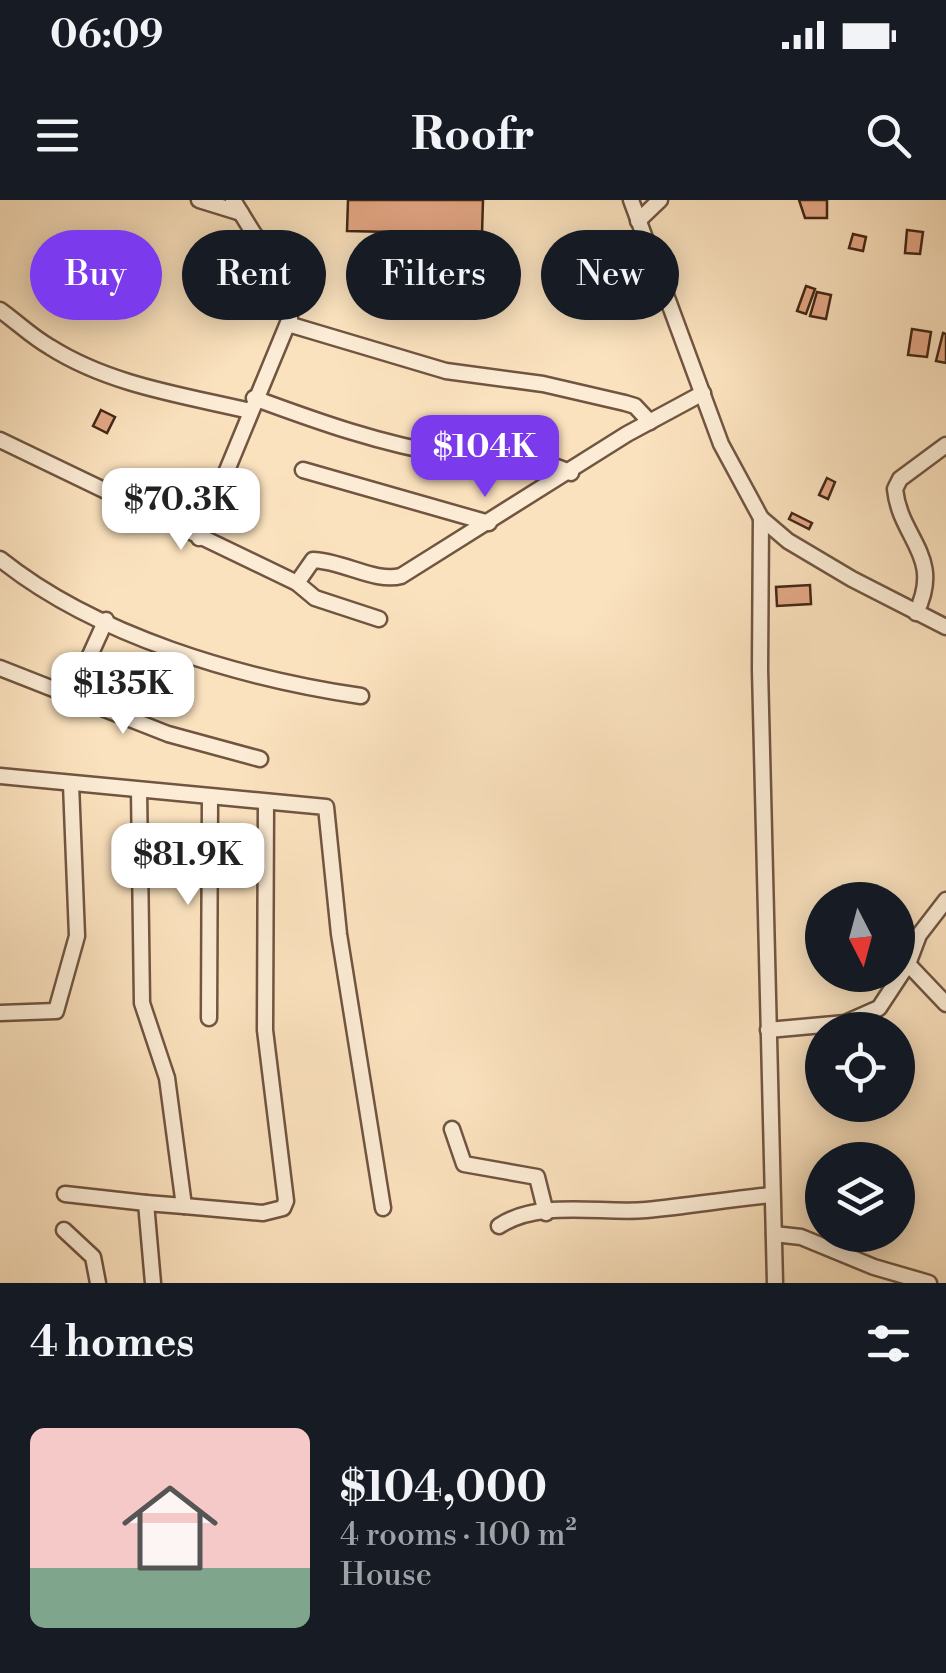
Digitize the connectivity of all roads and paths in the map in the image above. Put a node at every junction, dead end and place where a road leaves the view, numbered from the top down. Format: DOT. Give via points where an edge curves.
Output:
graph roads {
  1 [pos="199,200"];
  2 [pos="631,200"];
  3 [pos="660,200"];
  4 [pos="237,207"];
  5 [pos="638,221"];
  6 [pos="0,310"];
  7 [pos="288,324"];
  8 [pos="703,393"];
  9 [pos="252,405"];
  10 [pos="650,422"];
  11 [pos="0,440"];
  12 [pos="946,445"];
  13 [pos="303,470"];
  14 [pos="571,472"];
  15 [pos="761,518"];
  16 [pos="488,524"];
  17 [pos="199,538"];
  18 [pos="0,560"];
  19 [pos="296,583"];
  20 [pos="916,613"];
  21 [pos="379,619"];
  22 [pos="106,620"];
  23 [pos="946,627"];
  24 [pos="0,668"];
  25 [pos="72,695"];
  26 [pos="360,696"];
  27 [pos="260,759"];
  28 [pos="0,776"];
  29 [pos="71,784"];
  30 [pos="139,790"];
  31 [pos="210,799"];
  32 [pos="266,802"];
  33 [pos="946,900"];
  34 [pos="915,944"];
  35 [pos="915,971"];
  36 [pos="887,992"];
  37 [pos="946,1004"];
  38 [pos="0,1013"];
  39 [pos="210,1018"];
  40 [pos="768,1030"];
  41 [pos="452,1128"];
  42 [pos="65,1194"];
  43 [pos="772,1195"];
  44 [pos="146,1203"];
  45 [pos="184,1206"];
  46 [pos="383,1208"];
  47 [pos="546,1213"];
  48 [pos="499,1226"];
  49 [pos="64,1230"];
  50 [pos="774,1234"];
  51 [pos="98,1283"];
  52 [pos="153,1283"];
  53 [pos="775,1283"];
  54 [pos="929,1283"];
  1 -- 4 [label="street"];
  2 -- 5 [label="street"];
  3 -- 5 [label="street"];
  4 -- 7 [label="street" via="279,262"];
  5 -- 8 [label="street"];
  6 -- 9 [label="street" via="83,365 135,384"];
  7 -- 9 [label="street"];
  7 -- 10 [label="street" via="446,371 625,403"];
  8 -- 10 [label="street"];
  8 -- 15 [label="street" via="729,463"];
  9 -- 14 [label="street" via="387,444 464,458 541,458"];
  9 -- 17 [label="street"];
  10 -- 14 [label="street"];
  11 -- 17 [label="street"];
  12 -- 20 [label="street" via="896,489 925,565 926,594"];
  13 -- 16 [label="street"];
  14 -- 16 [label="street"];
  15 -- 20 [label="street" via="788,542"];
  15 -- 40 [label="street"];
  16 -- 19 [label="street" via="396,577 313,560"];
  17 -- 19 [label="street"];
  18 -- 22 [label="street" via="40,589"];
  19 -- 21 [label="street" via="315,598"];
  20 -- 23 [label="street"];
  22 -- 25 [label="street"];
  22 -- 26 [label="street" via="221,666"];
  24 -- 25 [label="street"];
  25 -- 27 [label="street" via="168,734"];
  28 -- 29 [label="street"];
  29 -- 30 [label="street"];
  29 -- 38 [label="street" via="74,958 56,1012"];
  30 -- 31 [label="street"];
  30 -- 45 [label="street" via="143,1010 168,1078"];
  31 -- 32 [label="street"];
  31 -- 39 [label="street"];
  32 -- 45 [label="street" via="264,1030 286,1202 263,1213"];
  32 -- 46 [label="street" via="322,804 327,810 338,934"];
  33 -- 34 [label="street"];
  35 -- 37 [label="street"];
  36 -- 40 [label="street" via="872,1012 845,1023"];
  40 -- 43 [label="street"];
  41 -- 47 [label="street" via="464,1164 538,1176"];
  42 -- 44 [label="street"];
  43 -- 47 [label="street"];
  43 -- 50 [label="street"];
  44 -- 45 [label="street"];
  44 -- 52 [label="street"];
  47 -- 48 [label="street"];
  49 -- 51 [label="street" via="93,1257"];
  50 -- 53 [label="street"];
  50 -- 54 [label="street" via="801,1237"];
}
